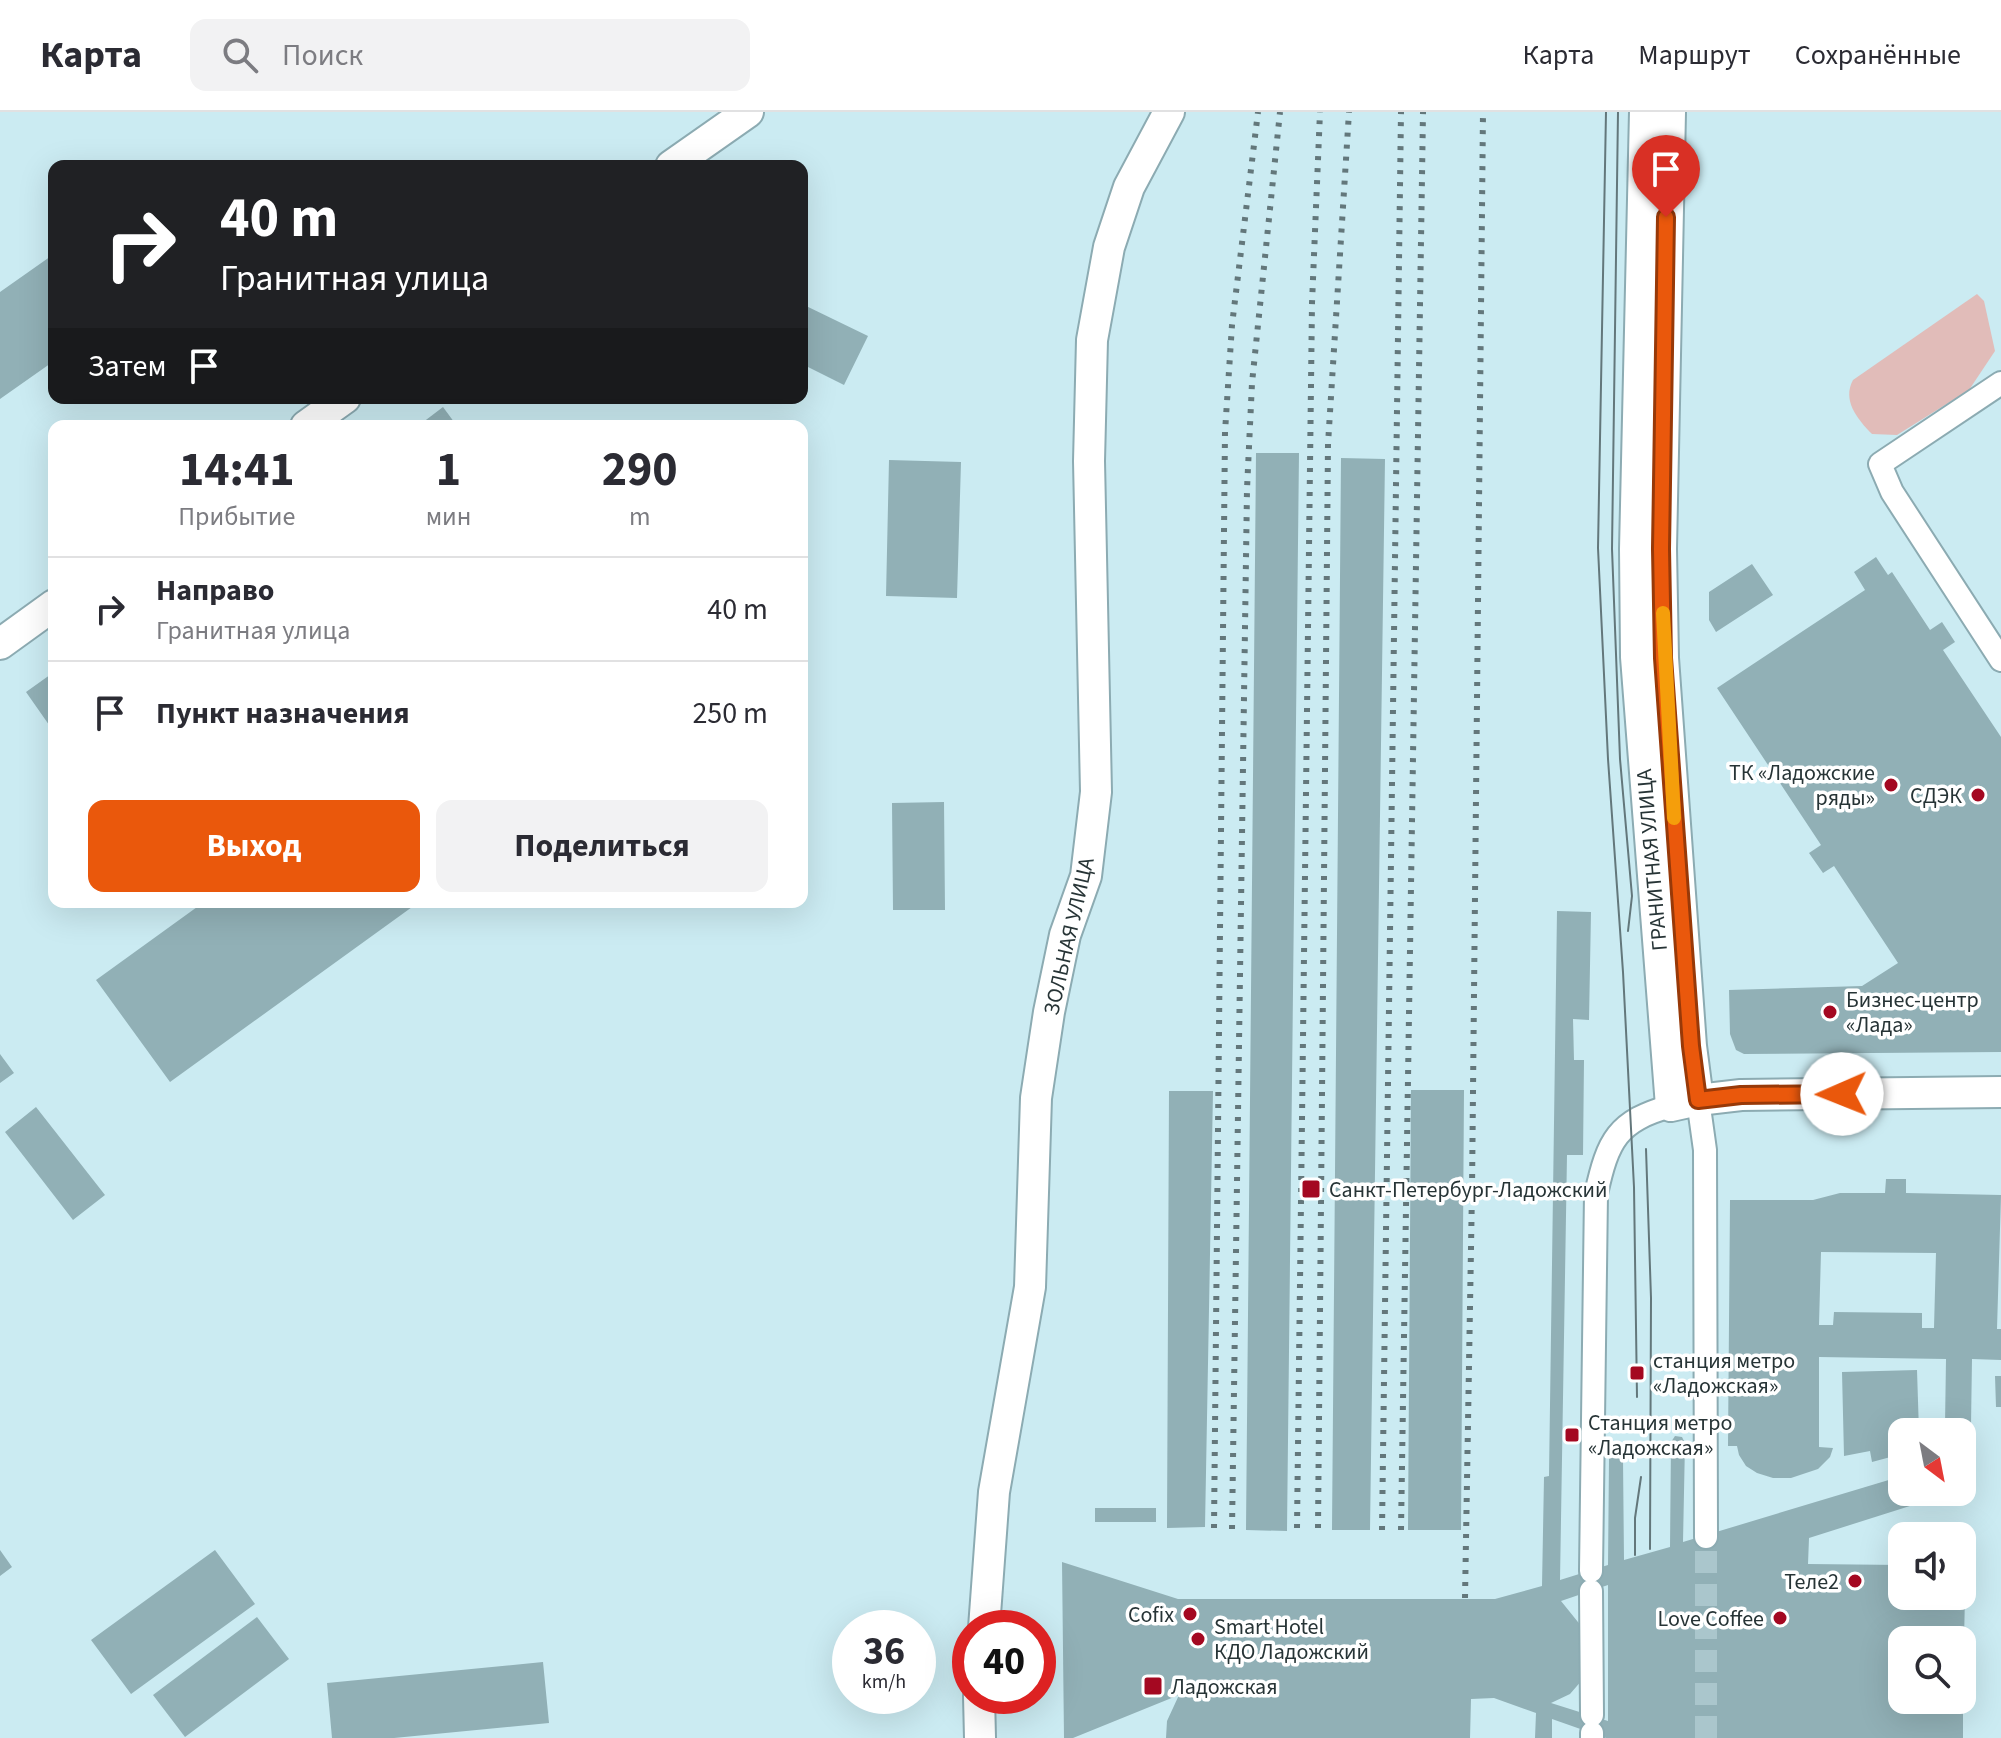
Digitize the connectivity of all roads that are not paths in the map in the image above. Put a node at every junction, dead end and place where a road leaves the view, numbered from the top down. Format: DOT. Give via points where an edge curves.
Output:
graph roads {
  1 [pos="748,112"];
  2 [pos="1169,112"];
  3 [pos="1645,112"];
  4 [pos="1670,112"];
  5 [pos="680,160"];
  6 [pos="2001,383"];
  7 [pos="337,404"];
  8 [pos="314,420"];
  9 [pos="48,609"];
  10 [pos="0,644"];
  11 [pos="2001,660"];
  12 [pos="2001,1092"];
  13 [pos="1685,1103"];
  14 [pos="1706,1537"];
  15 [pos="985,1610"];
  16 [pos="979,1714"];
  17 [pos="1592,1729"];
  18 [pos="980,1738"];
  1 -- 5 [label="street"];
  2 -- 15 [label="street, ЗОЛЬНАЯ УЛИЦА" via="1129,187 1109,247 1092,340 1089,461 1096,792 1086,876 1065,935 1036,1098 1030,1287 994,1492"];
  3 -- 13 [label="street, ГРАНИТНАЯ УЛИЦА" via="1636,657"];
  4 -- 13 [label="street, ГРАНИТНАЯ УЛИЦА" via="1661,549 1663,658 1690,1036"];
  6 -- 11 [label="street" via="1880,464 1892,492"];
  7 -- 8 [label="street"];
  9 -- 10 [label="street"];
  12 -- 13 [label="street" via="1755,1095"];
  13 -- 14 [label="street, ГРАНИТНАЯ УЛИЦА" via="1705,1150"];
  13 -- 17 [label="street" via="1630,1121 1605,1160 1596,1194"];
  16 -- 18 [label="street"];
}
